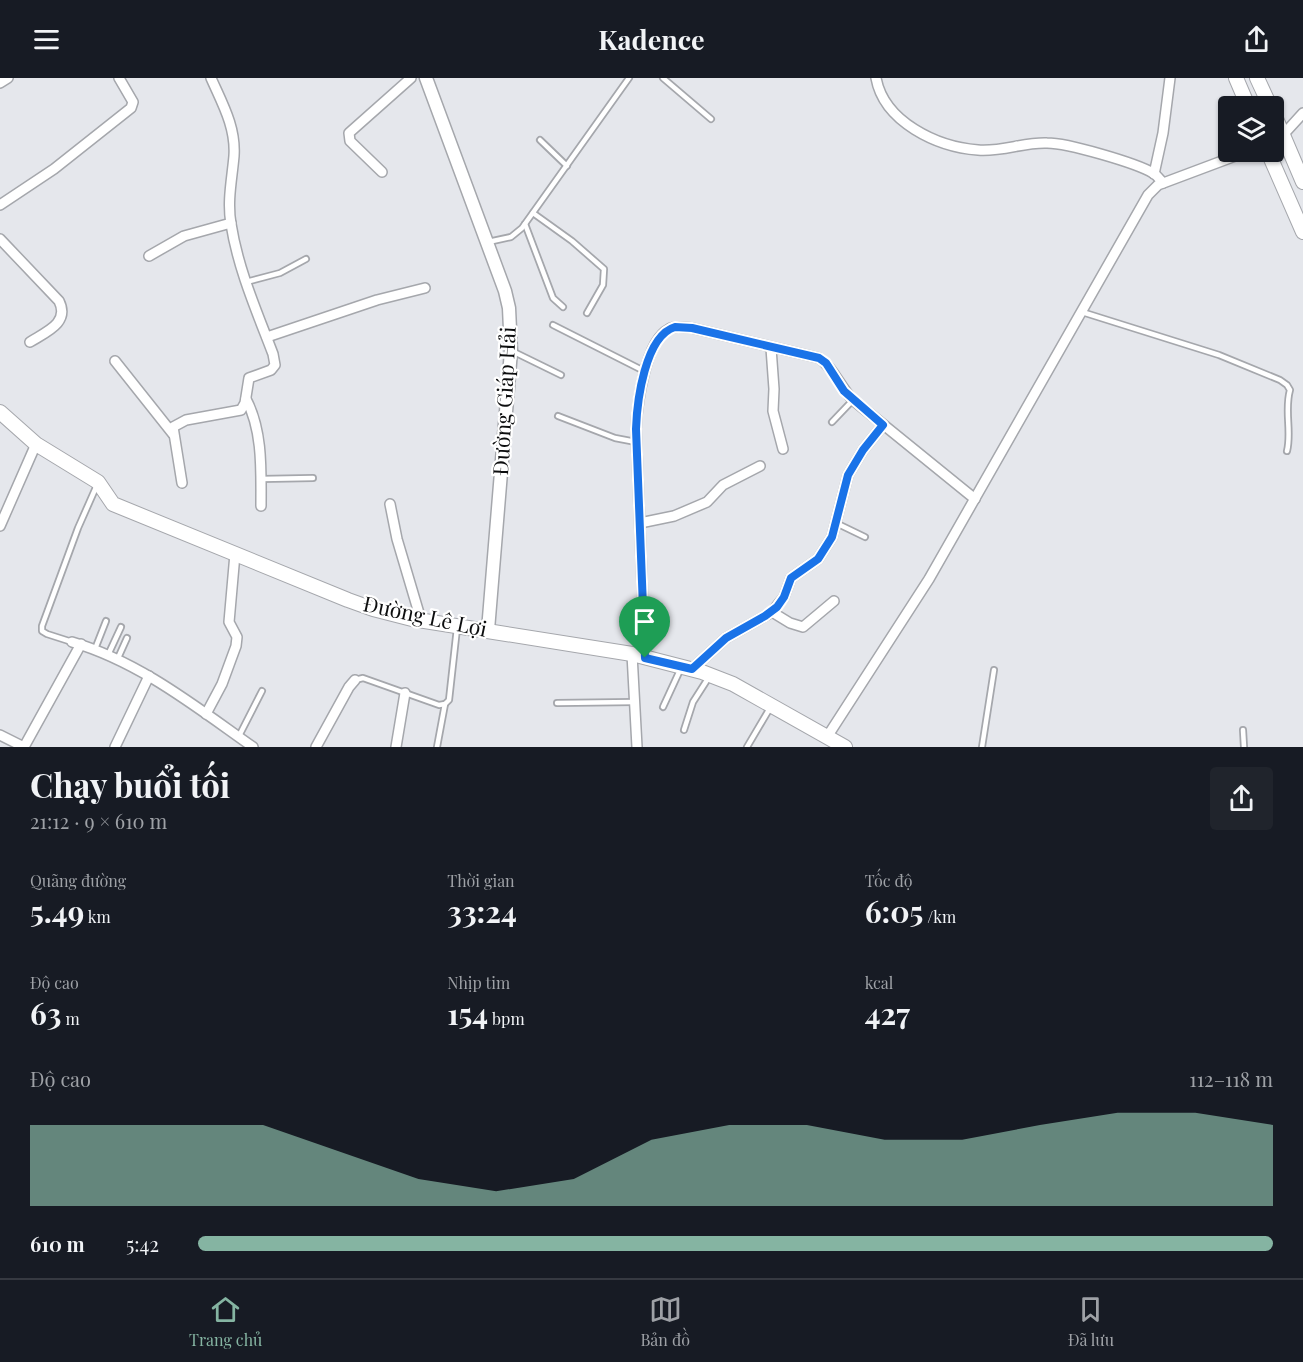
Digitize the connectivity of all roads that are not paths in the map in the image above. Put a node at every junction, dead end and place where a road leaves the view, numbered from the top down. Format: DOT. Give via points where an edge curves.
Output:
graph roads {
  1 [pos="8,78"];
  2 [pos="119,78"];
  3 [pos="211,78"];
  4 [pos="411,78"];
  5 [pos="427,78"];
  6 [pos="629,78"];
  7 [pos="663,78"];
  8 [pos="876,78"];
  9 [pos="1170,78"];
  10 [pos="1236,78"];
  11 [pos="1257,78"];
  12 [pos="0,82"];
  13 [pos="1244,96"];
  14 [pos="1265,96"];
  15 [pos="1303,113"];
  16 [pos="711,119"];
  17 [pos="1284,131"];
  18 [pos="540,140"];
  19 [pos="1284,148"];
  20 [pos="1220,162"];
  21 [pos="1272,162"];
  22 [pos="567,166"];
  23 [pos="382,172"];
  24 [pos="1154,174"];
  25 [pos="1303,182"];
  26 [pos="1164,183"];
  27 [pos="0,205"];
  28 [pos="533,213"];
  29 [pos="231,223"];
  30 [pos="525,224"];
  31 [pos="1303,232"];
  32 [pos="0,239"];
  33 [pos="486,242"];
  34 [pos="150,256"];
  35 [pos="306,259"];
  36 [pos="246,282"];
  37 [pos="425,288"];
  38 [pos="563,307"];
  39 [pos="1082,312"];
  40 [pos="587,313"];
  41 [pos="553,324"];
  42 [pos="267,338"];
  43 [pos="30,342"];
  44 [pos="771,348"];
  45 [pos="511,351"];
  46 [pos="115,361"];
  47 [pos="644,371"];
  48 [pos="561,375"];
  49 [pos="246,399"];
  50 [pos="854,400"];
  51 [pos="0,412"];
  52 [pos="558,416"];
  53 [pos="832,422"];
  54 [pos="883,425"];
  55 [pos="173,435"];
  56 [pos="636,442"];
  57 [pos="36,444"];
  58 [pos="783,449"];
  59 [pos="1287,451"];
  60 [pos="760,466"];
  61 [pos="313,478"];
  62 [pos="261,479"];
  63 [pos="98,482"];
  64 [pos="182,483"];
  65 [pos="975,499"];
  66 [pos="390,504"];
  67 [pos="261,506"];
  68 [pos="640,523"];
  69 [pos="836,523"];
  70 [pos="0,526"];
  71 [pos="865,537"];
  72 [pos="235,554"];
  73 [pos="834,601"];
  74 [pos="772,612"];
  75 [pos="421,620"];
  76 [pos="106,621"];
  77 [pos="457,625"];
  78 [pos="121,627"];
  79 [pos="488,630"];
  80 [pos="127,638"];
  81 [pos="77,643"];
  82 [pos="95,649"];
  83 [pos="113,656"];
  84 [pos="638,656"];
  85 [pos="687,667"];
  86 [pos="994,670"];
  87 [pos="710,675"];
  88 [pos="149,676"];
  89 [pos="355,680"];
  90 [pos="262,691"];
  91 [pos="405,693"];
  92 [pos="634,702"];
  93 [pos="556,703"];
  94 [pos="445,704"];
  95 [pos="771,706"];
  96 [pos="663,707"];
  97 [pos="206,714"];
  98 [pos="684,730"];
  99 [pos="1244,730"];
  100 [pos="0,735"];
  101 [pos="238,737"];
  102 [pos="827,737"];
  103 [pos="116,746"];
  104 [pos="24,747"];
  105 [pos="253,747"];
  106 [pos="316,747"];
  107 [pos="396,747"];
  108 [pos="437,747"];
  109 [pos="637,747"];
  110 [pos="747,747"];
  111 [pos="845,747"];
  112 [pos="982,747"];
  113 [pos="1244,747"];
  1 -- 12 [label="street"];
  2 -- 27 [label="street" via="133,102 131,108 54,169"];
  3 -- 29 [label="street" via="233,135"];
  4 -- 23 [label="street" via="349,133 350,141"];
  5 -- 33 [label="street, Đường Giáp Hải"];
  6 -- 22 [label="lane"];
  7 -- 16 [label="lane"];
  8 -- 24 [label="street" via="891,112 947,144 979,150 1048,142"];
  9 -- 24 [label="street"];
  10 -- 13 [label="main road"];
  11 -- 14 [label="main road"];
  15 -- 17 [label="street"];
  18 -- 22 [label="lane"];
  19 -- 25 [label="main road"];
  20 -- 26 [label="street"];
  21 -- 31 [label="main road"];
  22 -- 28 [label="lane"];
  24 -- 26 [label="street"];
  26 -- 39 [label="street" via="1148,195"];
  28 -- 30 [label="lane"];
  28 -- 40 [label="lane" via="604,269 603,285"];
  29 -- 34 [label="street" via="184,236"];
  29 -- 36 [label="street"];
  30 -- 33 [label="lane" via="511,237"];
  30 -- 38 [label="lane" via="553,298"];
  32 -- 43 [label="street" via="63,309 56,326"];
  33 -- 45 [label="street, Đường Giáp Hải" via="509,308"];
  35 -- 36 [label="lane" via="280,273"];
  36 -- 42 [label="street"];
  37 -- 42 [label="street" via="377,300"];
  39 -- 59 [label="lane" via="1219,355 1285,384 1290,390"];
  39 -- 65 [label="street"];
  41 -- 47 [label="lane"];
  42 -- 49 [label="street" via="275,365 249,378"];
  44 -- 47 [label="street" via="675,327 661,336"];
  44 -- 50 [label="street" via="823,360"];
  44 -- 58 [label="street" via="773,411"];
  45 -- 48 [label="lane"];
  45 -- 79 [label="street, Đường Giáp Hải"];
  46 -- 55 [label="street"];
  47 -- 56 [label="street" via="637,404"];
  49 -- 55 [label="street" via="237,412 178,423"];
  49 -- 62 [label="street" via="257,432"];
  50 -- 53 [label="lane"];
  50 -- 54 [label="street"];
  51 -- 57 [label="main road, Đường Lê Lợi"];
  52 -- 56 [label="lane"];
  54 -- 65 [label="street"];
  54 -- 69 [label="street" via="848,475"];
  55 -- 64 [label="street"];
  56 -- 68 [label="street"];
  57 -- 63 [label="main road, Đường Lê Lợi"];
  57 -- 70 [label="street"];
  60 -- 68 [label="street" via="723,485 707,502 674,516"];
  61 -- 62 [label="lane"];
  62 -- 67 [label="street"];
  63 -- 72 [label="main road, Đường Lê Lợi" via="113,504"];
  63 -- 81 [label="lane" via="42,626 47,634"];
  65 -- 102 [label="street" via="929,579"];
  66 -- 75 [label="street"];
  68 -- 84 [label="street"];
  69 -- 71 [label="lane"];
  69 -- 74 [label="street" via="827,547 818,559 791,578"];
  72 -- 75 [label="main road, Đường Lê Lợi" via="373,609"];
  72 -- 97 [label="street" via="229,622 237,637 236,646"];
  73 -- 74 [label="street" via="803,627"];
  74 -- 85 [label="street" via="726,638"];
  75 -- 77 [label="main road, Đường Lê Lợi"];
  76 -- 82 [label="lane"];
  77 -- 79 [label="main road, Đường Lê Lợi"];
  77 -- 94 [label="lane" via="449,700"];
  78 -- 83 [label="lane"];
  79 -- 84 [label="main road, Đường Lê Lợi"];
  80 -- 83 [label="lane"];
  81 -- 82 [label="street"];
  81 -- 104 [label="street"];
  82 -- 83 [label="street"];
  83 -- 88 [label="street"];
  84 -- 85 [label="main road, Đường Lê Lợi"];
  84 -- 92 [label="street"];
  85 -- 87 [label="main road, Đường Lê Lợi"];
  85 -- 96 [label="lane"];
  86 -- 112 [label="lane"];
  87 -- 95 [label="main road, Đường Lê Lợi"];
  87 -- 98 [label="lane" via="693,702"];
  88 -- 97 [label="street"];
  88 -- 103 [label="street"];
  89 -- 91 [label="lane" via="363,678"];
  89 -- 106 [label="street"];
  90 -- 101 [label="lane"];
  91 -- 94 [label="lane"];
  91 -- 107 [label="street"];
  92 -- 93 [label="lane"];
  92 -- 109 [label="street"];
  94 -- 108 [label="lane"];
  95 -- 102 [label="main road, Đường Lê Lợi"];
  95 -- 110 [label="lane"];
  97 -- 101 [label="street"];
  99 -- 113 [label="lane"];
  100 -- 104 [label="street"];
  101 -- 105 [label="street"];
  102 -- 111 [label="main road, Đường Lê Lợi"];
}
